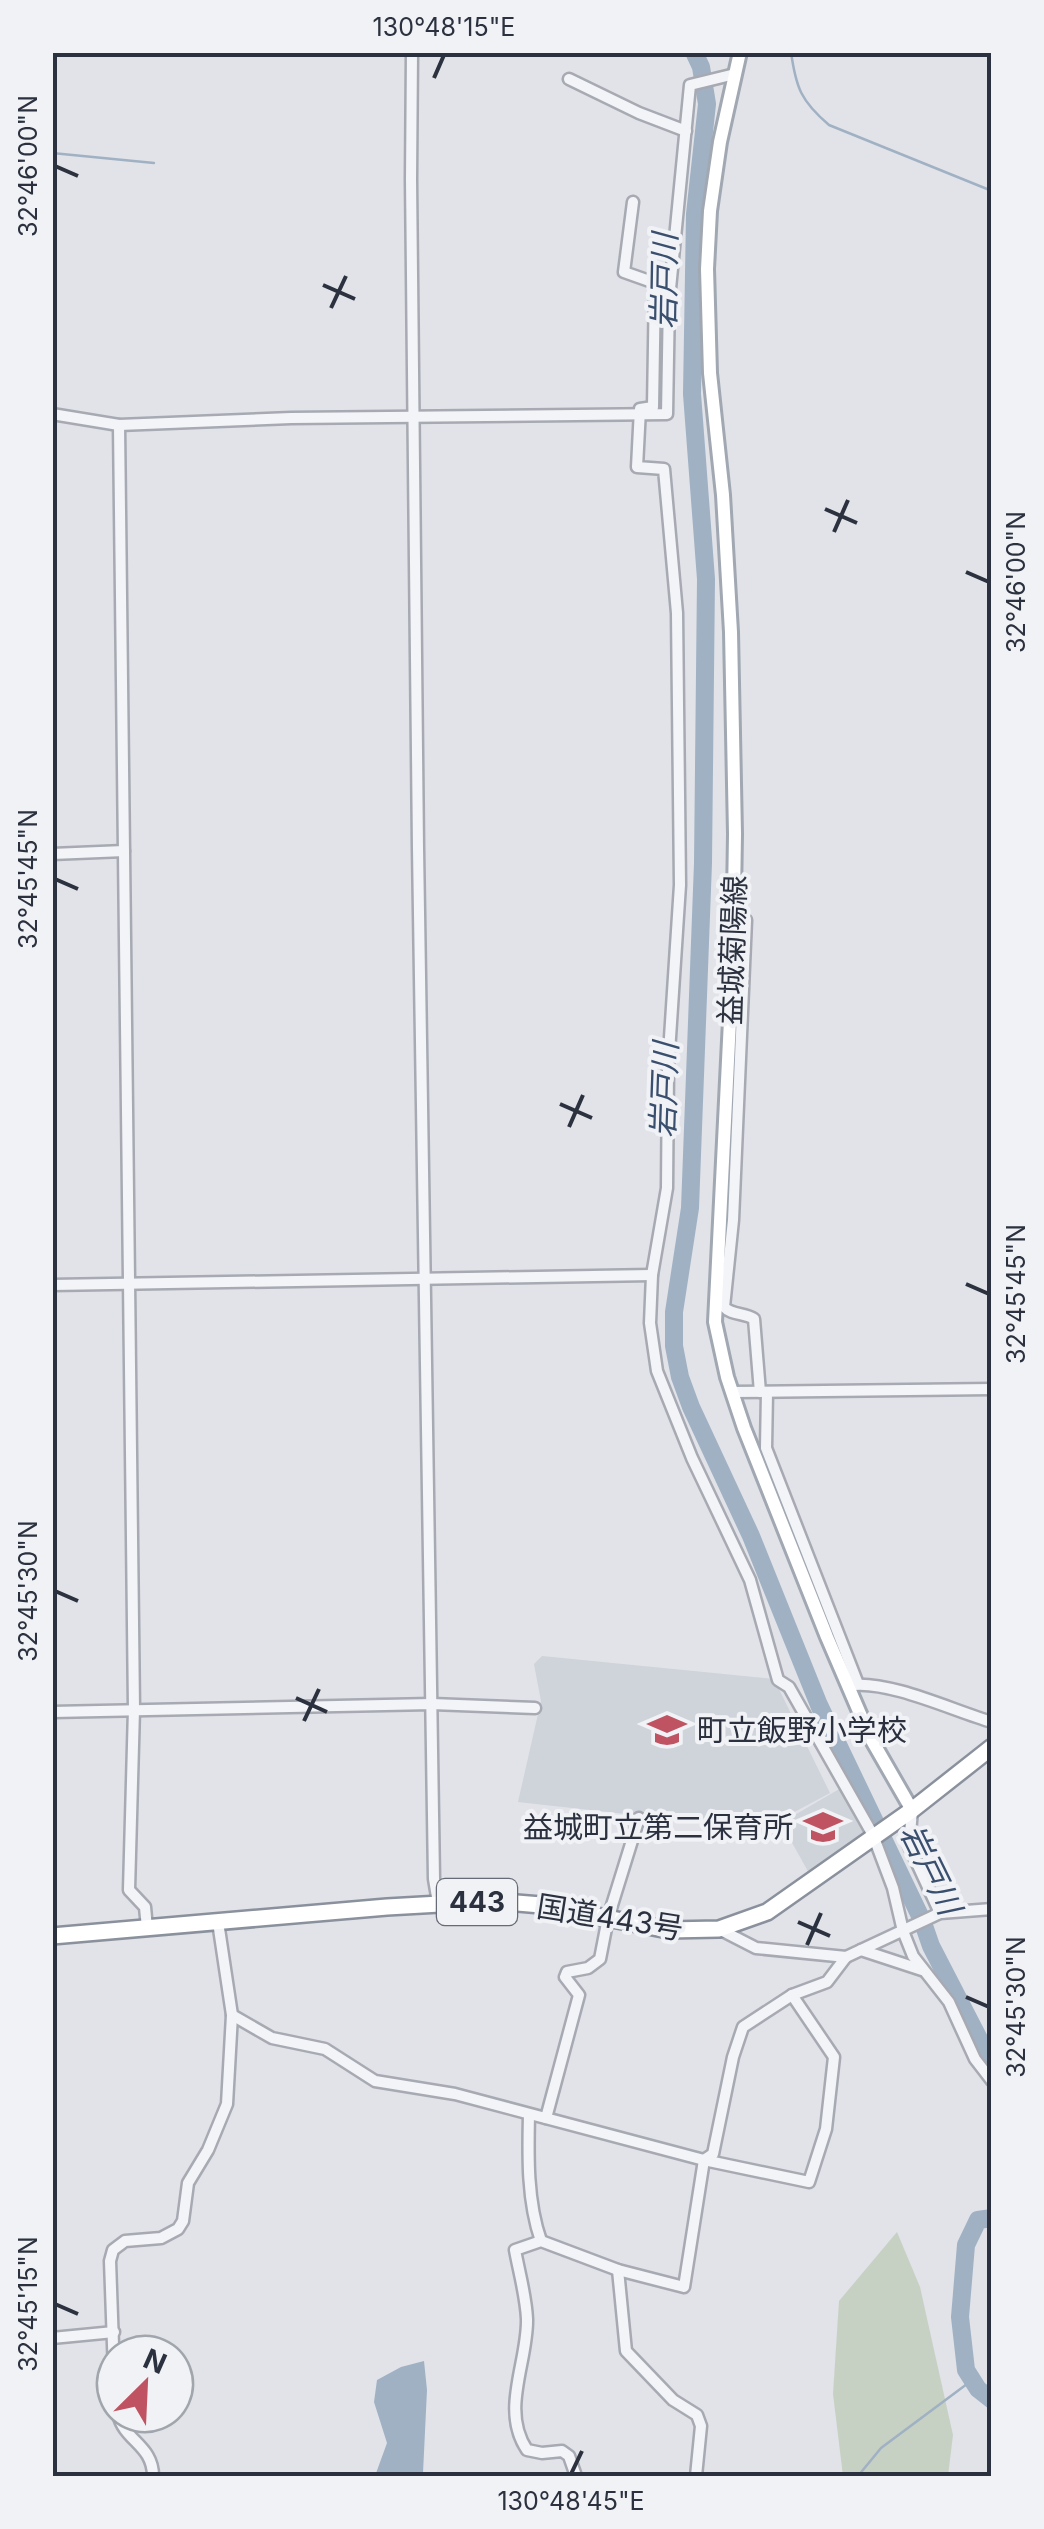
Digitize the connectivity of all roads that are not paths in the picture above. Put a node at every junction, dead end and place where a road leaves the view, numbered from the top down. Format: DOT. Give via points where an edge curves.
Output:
graph roads {
  1 [pos="412,52"];
  2 [pos="740,52"];
  3 [pos="735,74"];
  4 [pos="569,79"];
  5 [pos="686,131"];
  6 [pos="632,202"];
  7 [pos="52,414"];
  8 [pos="640,414"];
  9 [pos="415,418"];
  10 [pos="118,425"];
  11 [pos="124,851"];
  12 [pos="52,854"];
  13 [pos="746,920"];
  14 [pos="652,1275"];
  15 [pos="427,1278"];
  16 [pos="130,1284"];
  17 [pos="52,1285"];
  18 [pos="992,1388"];
  19 [pos="733,1392"];
  20 [pos="763,1392"];
  21 [pos="852,1685"];
  22 [pos="432,1704"];
  23 [pos="535,1708"];
  24 [pos="134,1710"];
  25 [pos="52,1712"];
  26 [pos="992,1722"];
  27 [pos="992,1747"];
  28 [pos="907,1813"];
  29 [pos="639,1818"];
  30 [pos="873,1835"];
  31 [pos="438,1903"];
  32 [pos="992,1909"];
  33 [pos="940,1913"];
  34 [pos="608,1918"];
  35 [pos="218,1922"];
  36 [pos="147,1928"];
  37 [pos="719,1929"];
  38 [pos="906,1930"];
  39 [pos="52,1936"];
  40 [pos="862,1950"];
  41 [pos="846,1957"];
  42 [pos="924,1971"];
  43 [pos="792,1995"];
  44 [pos="232,2015"];
  45 [pos="992,2081"];
  46 [pos="529,2114"];
  47 [pos="546,2118"];
  48 [pos="704,2160"];
  49 [pos="541,2241"];
  50 [pos="618,2270"];
  51 [pos="114,2332"];
  52 [pos="52,2338"];
  53 [pos="130,2434"];
  54 [pos="154,2476"];
  55 [pos="576,2476"];
  56 [pos="696,2476"];
  1 -- 9 [label="street"];
  2 -- 3 [label="main road, 益城菊陽線"];
  3 -- 5 [label="street" via="690,85"];
  3 -- 19 [label="main road, 益城菊陽線" via="710,211 708,269 731,632 735,834 714,1292 719,1350"];
  4 -- 5 [label="street"];
  5 -- 8 [label="street" via="669,299 666,414"];
  6 -- 8 [label="street" via="624,272 655,283 654,406"];
  7 -- 10 [label="street"];
  8 -- 9 [label="street"];
  8 -- 14 [label="street" via="637,467 664,469 678,662 680,885 667,1188"];
  9 -- 10 [label="street"];
  9 -- 15 [label="street"];
  10 -- 11 [label="street"];
  11 -- 12 [label="street"];
  11 -- 16 [label="street"];
  13 -- 20 [label="street" via="724,1307 754,1319"];
  14 -- 15 [label="street"];
  14 -- 30 [label="street" via="657,1371 750,1580 778,1680 790,1688"];
  15 -- 16 [label="street"];
  15 -- 22 [label="street"];
  16 -- 17 [label="street"];
  16 -- 24 [label="street"];
  18 -- 20 [label="street"];
  19 -- 20 [label="street"];
  19 -- 21 [label="main road, 益城菊陽線"];
  20 -- 21 [label="street" via="766,1448"];
  21 -- 26 [label="street"];
  21 -- 28 [label="main road, 益城菊陽線"];
  22 -- 23 [label="street"];
  22 -- 24 [label="street"];
  22 -- 31 [label="street"];
  24 -- 25 [label="street"];
  24 -- 36 [label="street" via="129,1890 144,1907"];
  27 -- 28 [label="highway, 国道443号 / 443"];
  28 -- 30 [label="highway, 国道443号 / 443"];
  28 -- 33 [label="street" via="909,1846"];
  29 -- 34 [label="street"];
  30 -- 37 [label="highway, 国道443号 / 443" via="766,1912"];
  30 -- 38 [label="street"];
  31 -- 34 [label="highway, 国道443号 / 443" via="540,1905"];
  31 -- 35 [label="highway, 国道443号 / 443"];
  32 -- 33 [label="street"];
  33 -- 38 [label="street"];
  34 -- 37 [label="highway, 国道443号 / 443" via="668,1930"];
  34 -- 47 [label="street" via="600,1960 565,1977 578,1995"];
  35 -- 36 [label="highway, 国道443号 / 443"];
  35 -- 44 [label="street"];
  36 -- 39 [label="highway, 国道443号 / 443"];
  37 -- 41 [label="street" via="756,1948"];
  38 -- 40 [label="street"];
  38 -- 42 [label="street"];
  40 -- 41 [label="street"];
  40 -- 42 [label="street"];
  41 -- 43 [label="street" via="827,1982"];
  42 -- 45 [label="street"];
  43 -- 48 [label="street" via="743,2027 713,2154"];
  43 -- 48 [label="street" via="834,2057 826,2128 809,2182"];
  44 -- 46 [label="street" via="272,2038 325,2049 375,2080"];
  44 -- 51 [label="street" via="227,2104 188,2183 183,2222 161,2238 126,2241 113,2250"];
  46 -- 47 [label="street"];
  46 -- 49 [label="street" via="528,2160"];
  47 -- 48 [label="street"];
  48 -- 50 [label="street" via="684,2287"];
  49 -- 50 [label="street"];
  49 -- 55 [label="street" via="515,2250 527,2316 517,2426 527,2450 562,2451"];
  50 -- 56 [label="street" via="626,2352 672,2400 697,2415"];
  51 -- 52 [label="street"];
  53 -- 54 [label="street" via="151,2457"];
}
